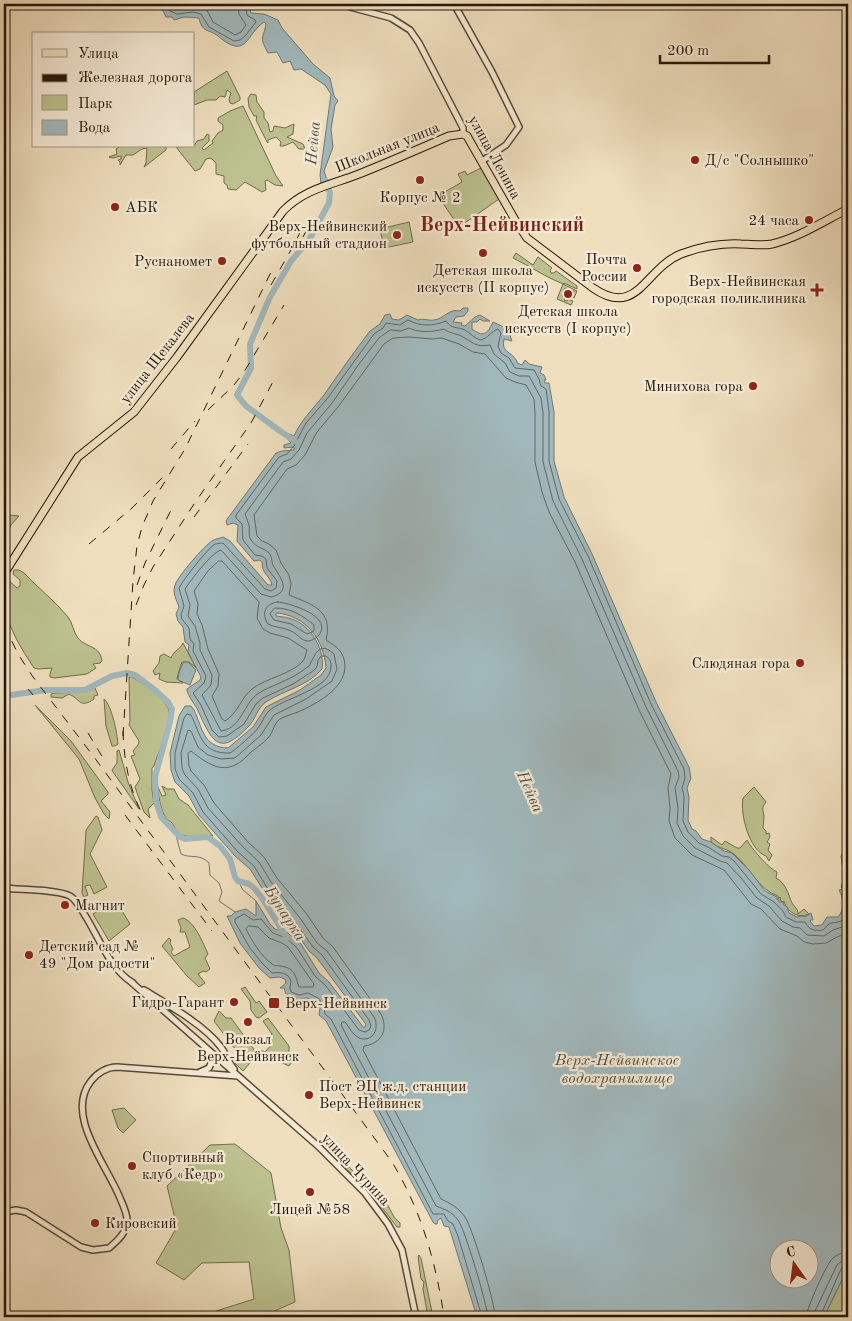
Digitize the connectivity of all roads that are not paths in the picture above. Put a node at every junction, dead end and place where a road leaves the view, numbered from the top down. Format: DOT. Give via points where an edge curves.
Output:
graph roads {
  1 [pos="339,4"];
  2 [pos="454,4"];
  3 [pos="463,134"];
  4 [pos="482,161"];
  5 [pos="321,188"];
  6 [pos="848,209"];
  7 [pos="4,574"];
  8 [pos="4,888"];
  9 [pos="161,1004"];
  10 [pos="212,1054"];
  11 [pos="225,1054"];
  12 [pos="224,1064"];
  13 [pos="196,1074"];
  14 [pos="216,1074"];
  15 [pos="238,1076"];
  16 [pos="4,1212"];
  17 [pos="416,1317"];
  1 -- 3 [label="street, улица Ленина" via="391,18 410,30 446,94"];
  2 -- 4 [label="street" via="519,127 510,142"];
  3 -- 4 [label="main road, улица Ленина"];
  3 -- 5 [label="main road, Школьная улица" via="449,136"];
  4 -- 6 [label="main road, улица Ленина" via="527,238 600,294 613,299 635,292 660,267 681,254 719,245 774,243 804,232"];
  5 -- 7 [label="main road, улица Щекалева" via="299,196 283,211 178,357 134,412 78,457"];
  8 -- 9 [label="street" via="70,896 80,907 115,968"];
  9 -- 10 [label="street, улица Чурина"];
  9 -- 11 [label="street" via="208,1034"];
  10 -- 12 [label="street, улица Чурина"];
  10 -- 13 [label="street" via="209,1068"];
  11 -- 12 [label="street"];
  11 -- 15 [label="street"];
  12 -- 14 [label="street"];
  12 -- 15 [label="street, улица Чурина"];
  13 -- 14 [label="street"];
  13 -- 16 [label="street" via="113,1067 98,1074 87,1087 81,1106 84,1123 117,1190 127,1220 124,1232 109,1248 92,1250 81,1247 26,1212"];
  14 -- 15 [label="street"];
  15 -- 17 [label="street, улица Чурина" via="318,1146 365,1193 380,1213 402,1250"];
}
